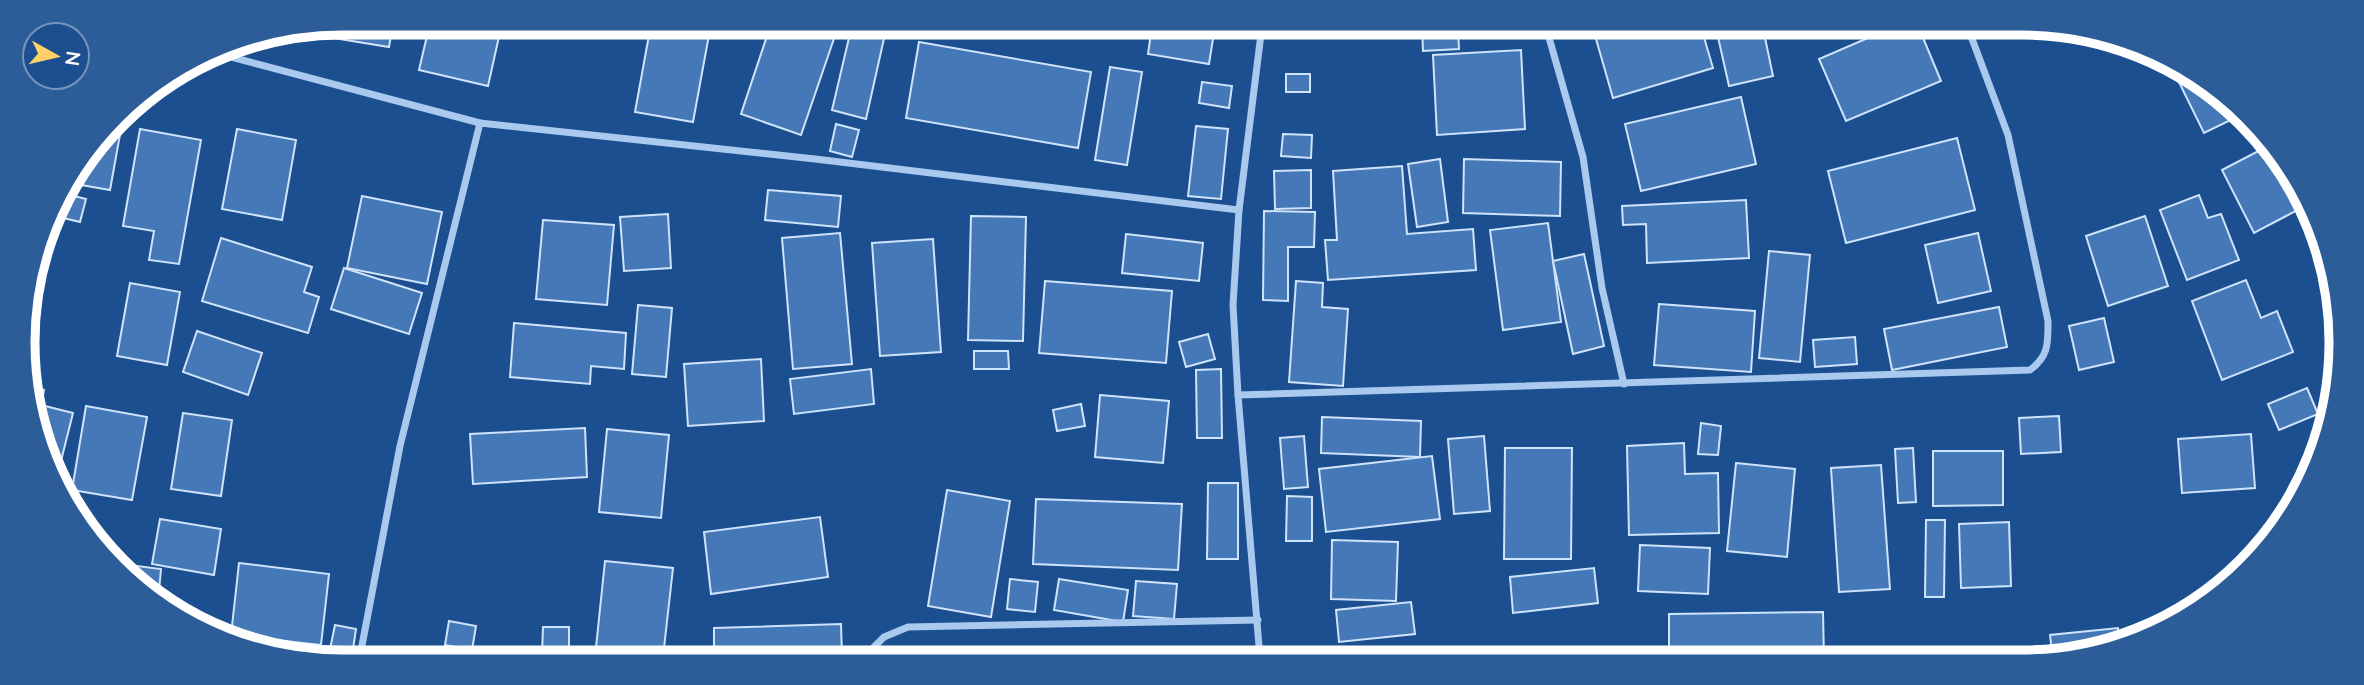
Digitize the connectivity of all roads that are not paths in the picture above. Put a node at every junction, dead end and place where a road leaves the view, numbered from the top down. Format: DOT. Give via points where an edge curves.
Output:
graph roads {
  1 [pos="1261,35"];
  2 [pos="1548,35"];
  3 [pos="1971,35"];
  4 [pos="229,57"];
  5 [pos="480,123"];
  6 [pos="1239,210"];
  7 [pos="1624,384"];
  8 [pos="1238,395"];
  9 [pos="1258,620"];
  10 [pos="361,650"];
  11 [pos="871,650"];
  12 [pos="1260,650"];
  1 -- 6 [label="street"];
  2 -- 7 [label="street" via="1583,157 1602,288"];
  3 -- 7 [label="street" via="2008,135 2048,321 2048,347 2040,363 2030,370"];
  4 -- 5 [label="street"];
  5 -- 6 [label="street"];
  5 -- 10 [label="street" via="400,446"];
  6 -- 8 [label="street" via="1233,305"];
  7 -- 8 [label="street"];
  8 -- 9 [label="street"];
  9 -- 11 [label="street" via="908,627 884,637"];
  9 -- 12 [label="street"];
}
